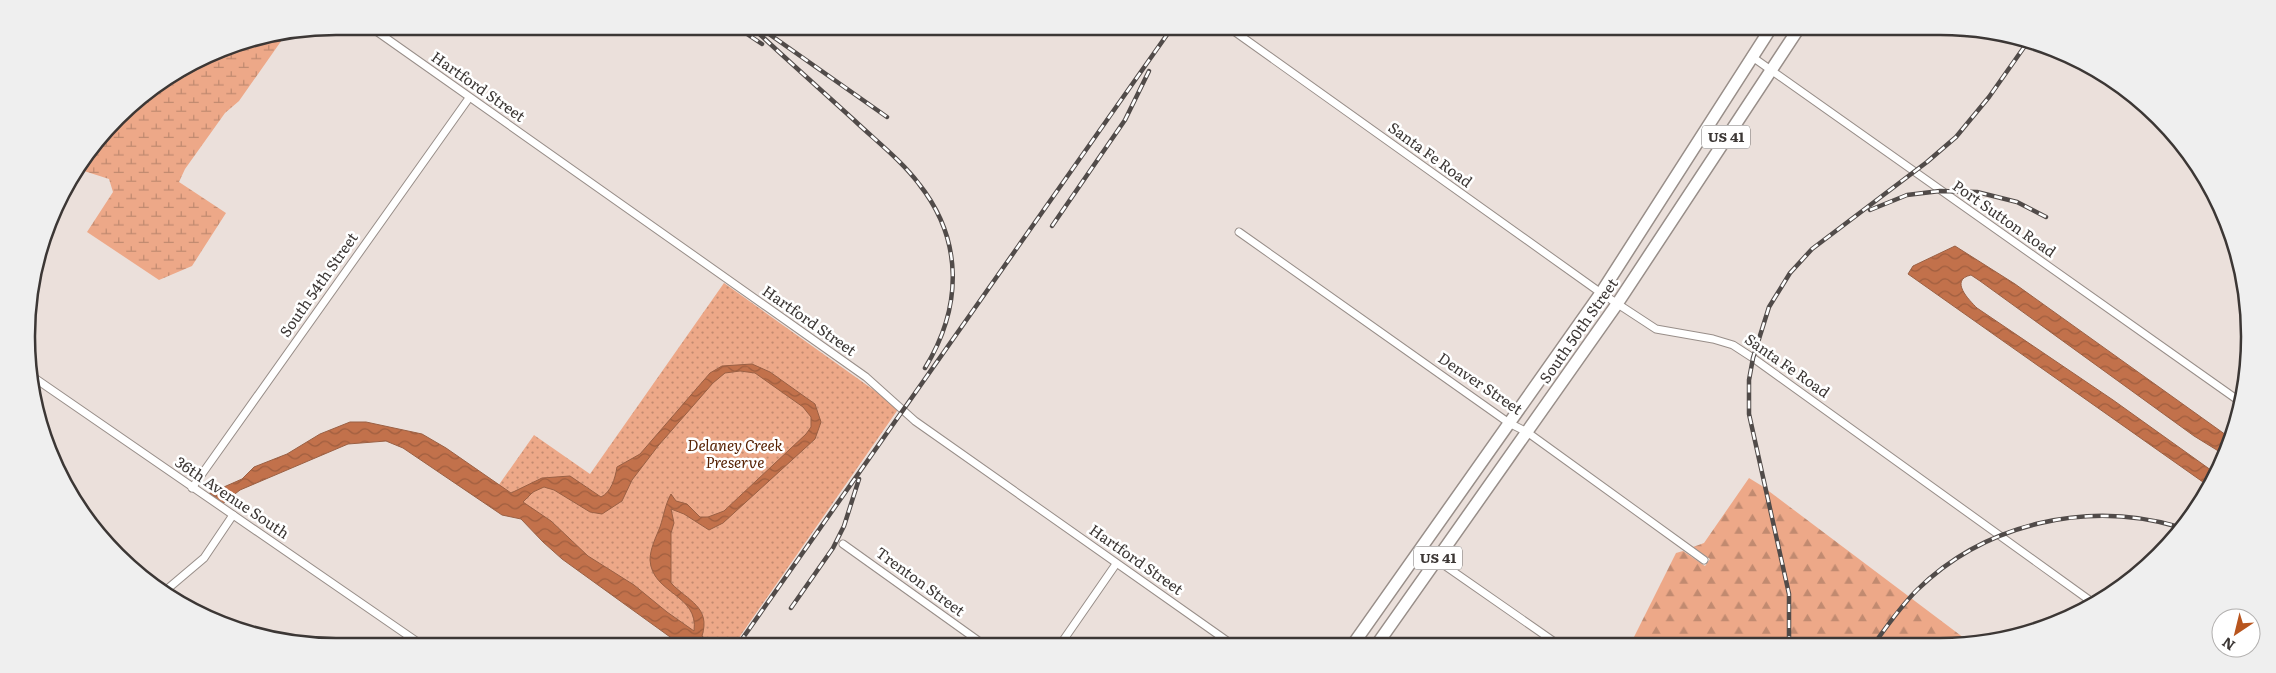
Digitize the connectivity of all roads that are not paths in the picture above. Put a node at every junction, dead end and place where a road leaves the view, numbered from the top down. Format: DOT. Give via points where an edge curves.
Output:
graph roads {
  1 [pos="382,35"];
  2 [pos="1239,35"];
  3 [pos="1765,35"];
  4 [pos="1795,35"];
  5 [pos="1751,56"];
  6 [pos="1770,70"];
  7 [pos="469,98"];
  8 [pos="1239,232"];
  9 [pos="1600,293"];
  10 [pos="1617,304"];
  11 [pos="39,381"];
  12 [pos="2234,398"];
  13 [pos="1510,423"];
  14 [pos="1528,432"];
  15 [pos="192,488"];
  16 [pos="233,515"];
  17 [pos="844,544"];
  18 [pos="1421,548"];
  19 [pos="1437,560"];
  20 [pos="1704,560"];
  21 [pos="1116,564"];
  22 [pos="169,587"];
  23 [pos="2088,599"];
  24 [pos="412,638"];
  25 [pos="974,638"];
  26 [pos="1065,638"];
  27 [pos="1223,638"];
  28 [pos="1358,638"];
  29 [pos="1382,638"];
  30 [pos="1549,638"];
  1 -- 7 [label="street, Hartford Street"];
  2 -- 9 [label="street, Santa Fe Road"];
  3 -- 5 [label="main road, South 50th Street / US 41"];
  4 -- 6 [label="main road, South 50th Street / US 41"];
  5 -- 6 [label="street, Port Sutton Road"];
  5 -- 9 [label="main road, South 50th Street / US 41"];
  6 -- 10 [label="main road, South 50th Street / US 41"];
  6 -- 12 [label="street, Port Sutton Road"];
  7 -- 15 [label="street, South 54th Street"];
  7 -- 21 [label="street, Hartford Street" via="866,377 915,421"];
  8 -- 13 [label="street, Denver Street"];
  9 -- 10 [label="street, Santa Fe Road"];
  9 -- 13 [label="main road, South 50th Street / US 41"];
  10 -- 14 [label="main road, South 50th Street / US 41"];
  10 -- 23 [label="street, Santa Fe Road" via="1656,329 1733,345 1796,387"];
  11 -- 15 [label="street, 36th Avenue South"];
  13 -- 14 [label="street, Denver Street"];
  13 -- 18 [label="main road, South 50th Street / US 41"];
  14 -- 19 [label="main road, South 50th Street / US 41"];
  14 -- 20 [label="street, Denver Street"];
  15 -- 16 [label="street, 36th Avenue South"];
  16 -- 22 [label="street" via="204,558"];
  16 -- 24 [label="street, 36th Avenue South"];
  17 -- 25 [label="street, Trenton Street"];
  18 -- 19 [label="street"];
  18 -- 28 [label="main road, South 50th Street / US 41"];
  19 -- 29 [label="main road, South 50th Street / US 41"];
  19 -- 30 [label="street"];
  21 -- 26 [label="street"];
  21 -- 27 [label="street, Hartford Street"];
}
